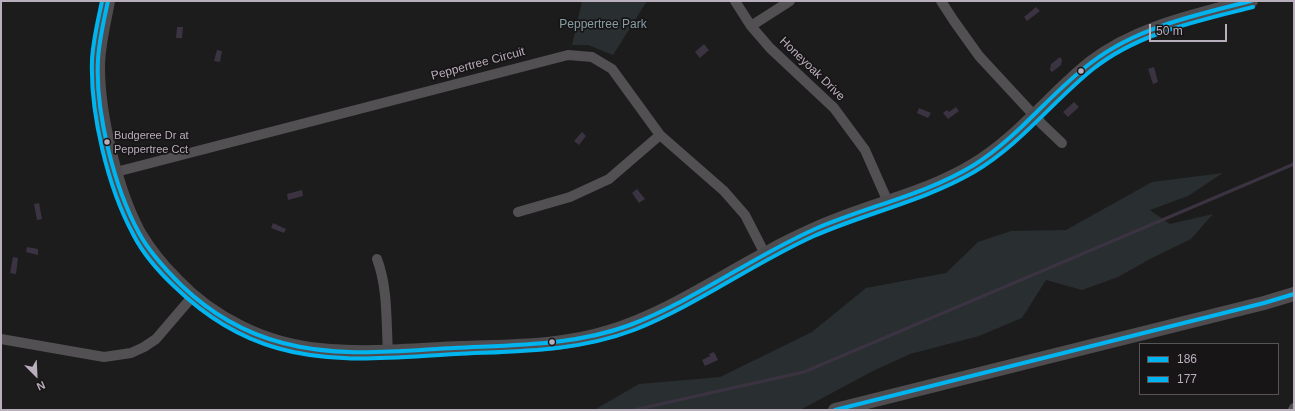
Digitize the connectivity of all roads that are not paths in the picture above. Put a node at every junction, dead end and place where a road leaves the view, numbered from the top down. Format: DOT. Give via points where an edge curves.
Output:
graph roads {
  1 [pos="108,1"];
  2 [pos="735,1"];
  3 [pos="790,1"];
  4 [pos="941,1"];
  5 [pos="1251,1"];
  6 [pos="751,26"];
  7 [pos="1034,115"];
  8 [pos="660,135"];
  9 [pos="1062,143"];
  10 [pos="116,172"];
  11 [pos="888,202"];
  12 [pos="518,212"];
  13 [pos="765,254"];
  14 [pos="377,259"];
  15 [pos="1294,294"];
  16 [pos="192,297"];
  17 [pos="1,339"];
  18 [pos="388,352"];
  19 [pos="835,410"];
  1 -- 10 [label="street" via="98,67 103,119"];
  2 -- 6 [label="street, Honeyoak Drive"];
  3 -- 6 [label="street"];
  4 -- 7 [label="street" via="979,56"];
  5 -- 7 [label="street" via="1160,26 1117,45 1074,77"];
  6 -- 11 [label="street, Honeyoak Drive" via="770,48 834,108 865,150"];
  7 -- 9 [label="street"];
  7 -- 11 [label="street" via="995,151 976,164 926,189"];
  8 -- 10 [label="street, Peppertree Circuit" via="612,69 592,57 568,55"];
  8 -- 12 [label="street" via="609,179 570,197"];
  8 -- 13 [label="street, Peppertree Circuit" via="724,191 745,215"];
  10 -- 16 [label="street" via="139,233 152,252"];
  11 -- 13 [label="street" via="827,224"];
  13 -- 18 [label="street" via="700,292 651,316 610,332 548,344"];
  14 -- 18 [label="street" via="384,286"];
  15 -- 19 [label="street"];
  16 -- 17 [label="street" via="156,339 131,353 104,357"];
  16 -- 18 [label="street" via="220,317 252,333 284,344 319,350"];
}
